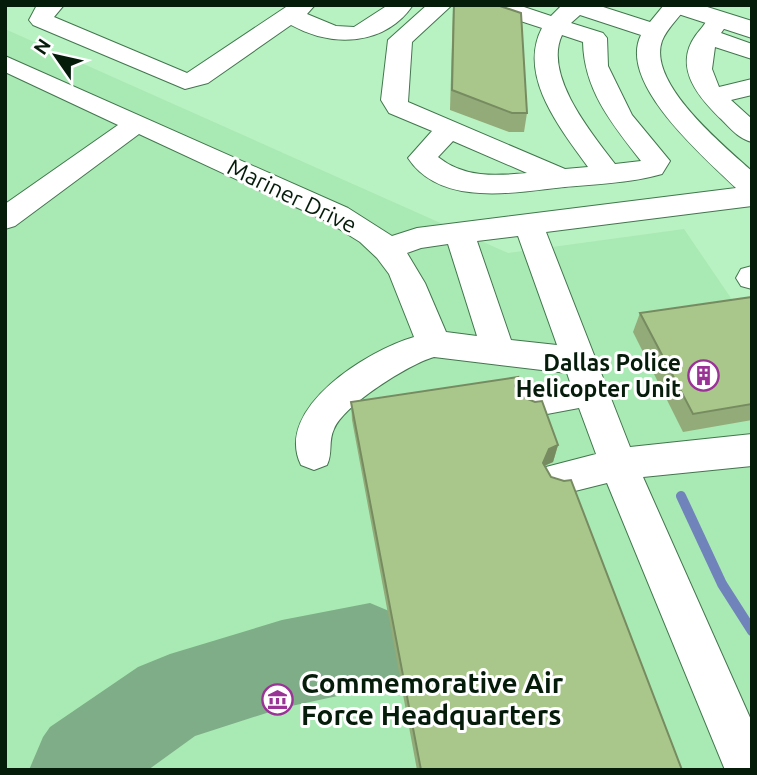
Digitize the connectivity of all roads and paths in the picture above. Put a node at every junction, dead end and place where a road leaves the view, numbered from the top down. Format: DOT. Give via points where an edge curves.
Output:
graph roads {
  1 [pos="52,5"];
  2 [pos="402,5"];
  3 [pos="441,5"];
  4 [pos="494,5"];
  5 [pos="575,6"];
  6 [pos="676,6"];
  7 [pos="298,9"];
  8 [pos="752,9"];
  9 [pos="721,20"];
  10 [pos="555,25"];
  11 [pos="752,30"];
  12 [pos="656,32"];
  13 [pos="752,52"];
  14 [pos="5,63"];
  15 [pos="752,87"];
  16 [pos="713,96"];
  17 [pos="136,124"];
  18 [pos="449,129"];
  19 [pos="752,134"];
  20 [pos="717,153"];
  21 [pos="656,162"];
  22 [pos="608,174"];
  23 [pos="562,178"];
  24 [pos="752,188"];
  25 [pos="752,196"];
  26 [pos="5,219"];
  27 [pos="528,226"];
  28 [pos="459,233"];
  29 [pos="387,249"];
  30 [pos="434,344"];
  31 [pos="499,353"];
  32 [pos="584,376"];
  33 [pos="531,403"];
  34 [pos="752,450"];
  35 [pos="314,454"];
  36 [pos="618,464"];
  37 [pos="559,479"];
  38 [pos="748,770"];
  1 -- 7 [label="lane" via="41,20 185,81 199,78"];
  2 -- 7 [label="lane" via="370,31 354,36 300,21"];
  3 -- 18 [label="lane" via="400,40 394,100 398,107"];
  4 -- 10 [label="lane"];
  5 -- 10 [label="lane"];
  5 -- 12 [label="lane"];
  6 -- 9 [label="main road"];
  6 -- 12 [label="lane"];
  8 -- 9 [label="main road"];
  9 -- 11 [label="main road"];
  9 -- 13 [label="lane"];
  9 -- 16 [label="lane" via="698,60 699,77"];
  10 -- 21 [label="lane" via="595,38 596,65 620,117"];
  10 -- 22 [label="lane" via="546,47 551,84 573,126"];
  12 -- 20 [label="lane" via="649,41 646,60 652,76"];
  14 -- 17 [label="lane, Mariner Drive"];
  15 -- 16 [label="lane"];
  16 -- 19 [label="lane"];
  17 -- 26 [label="lane"];
  17 -- 29 [label="lane, Mariner Drive" via="338,215"];
  18 -- 23 [label="lane"];
  18 -- 23 [label="lane" via="422,158 435,172 470,184"];
  20 -- 21 [label="lane"];
  20 -- 24 [label="lane"];
  21 -- 22 [label="lane" via="652,168"];
  22 -- 23 [label="lane"];
  25 -- 27 [label="lane"];
  27 -- 28 [label="lane"];
  27 -- 32 [label="lane"];
  28 -- 29 [label="lane" via="416,238"];
  28 -- 31 [label="lane"];
  29 -- 30 [label="lane, Mariner Drive" via="405,274"];
  30 -- 31 [label="lane"];
  30 -- 35 [label="lane" via="404,353 365,377 319,418"];
  31 -- 32 [label="lane"];
  32 -- 33 [label="lane"];
  32 -- 36 [label="lane"];
  34 -- 36 [label="lane"];
  36 -- 37 [label="lane"];
  36 -- 38 [label="lane"];
}
